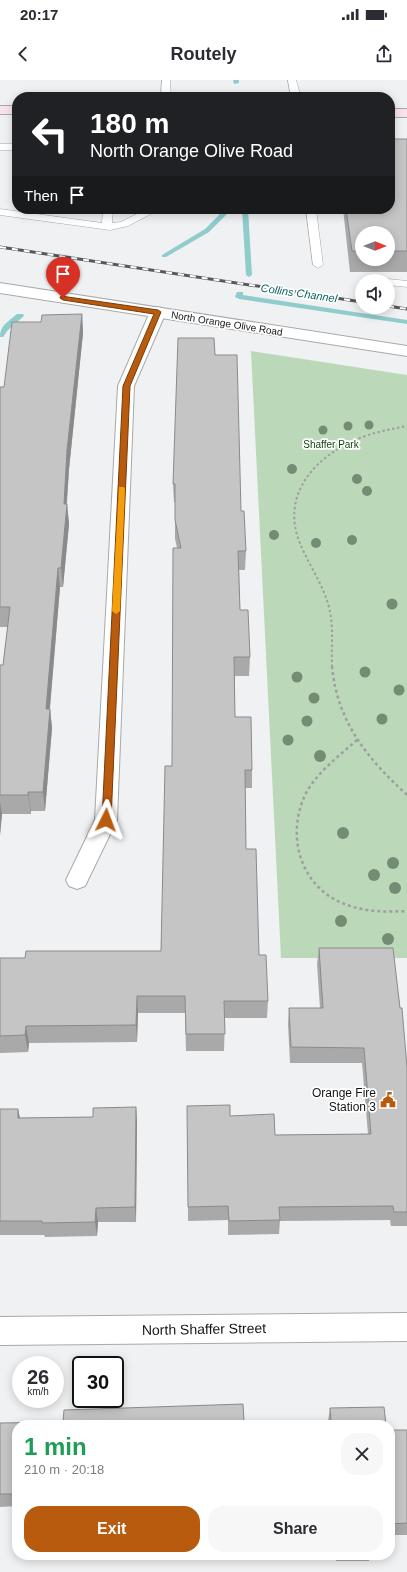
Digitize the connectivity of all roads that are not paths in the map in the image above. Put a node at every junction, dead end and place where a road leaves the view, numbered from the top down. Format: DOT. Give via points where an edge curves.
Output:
graph roads {
  1 [pos="166,80"];
  2 [pos="292,80"];
  3 [pos="166,92"];
  4 [pos="295,92"];
  5 [pos="0,110"];
  6 [pos="12,110"];
  7 [pos="395,113"];
  8 [pos="407,113"];
  9 [pos="12,146"];
  10 [pos="0,147"];
  11 [pos="0,212"];
  12 [pos="12,212"];
  13 [pos="41,214"];
  14 [pos="108,214"];
  15 [pos="145,214"];
  16 [pos="312,214"];
  17 [pos="107,227"];
  18 [pos="318,265"];
  19 [pos="395,283"];
  20 [pos="407,284"];
  21 [pos="0,288"];
  22 [pos="158,312"];
  23 [pos="407,351"];
  24 [pos="77,880"];
  25 [pos="407,1327"];
  26 [pos="0,1331"];
  1 -- 3 [label="lane"];
  2 -- 4 [label="lane"];
  5 -- 6 [label="main road"];
  7 -- 8 [label="main road"];
  9 -- 10 [label="lane"];
  11 -- 12 [label="lane"];
  13 -- 17 [label="lane"];
  14 -- 17 [label="lane"];
  15 -- 17 [label="lane" via="124,224"];
  16 -- 18 [label="lane"];
  19 -- 20 [label="lane"];
  21 -- 22 [label="street, North Orange Olive Road"];
  22 -- 23 [label="street, North Orange Olive Road"];
  22 -- 24 [label="street" via="126,386 106,820"];
  25 -- 26 [label="street, North Shaffer Street"];
}
